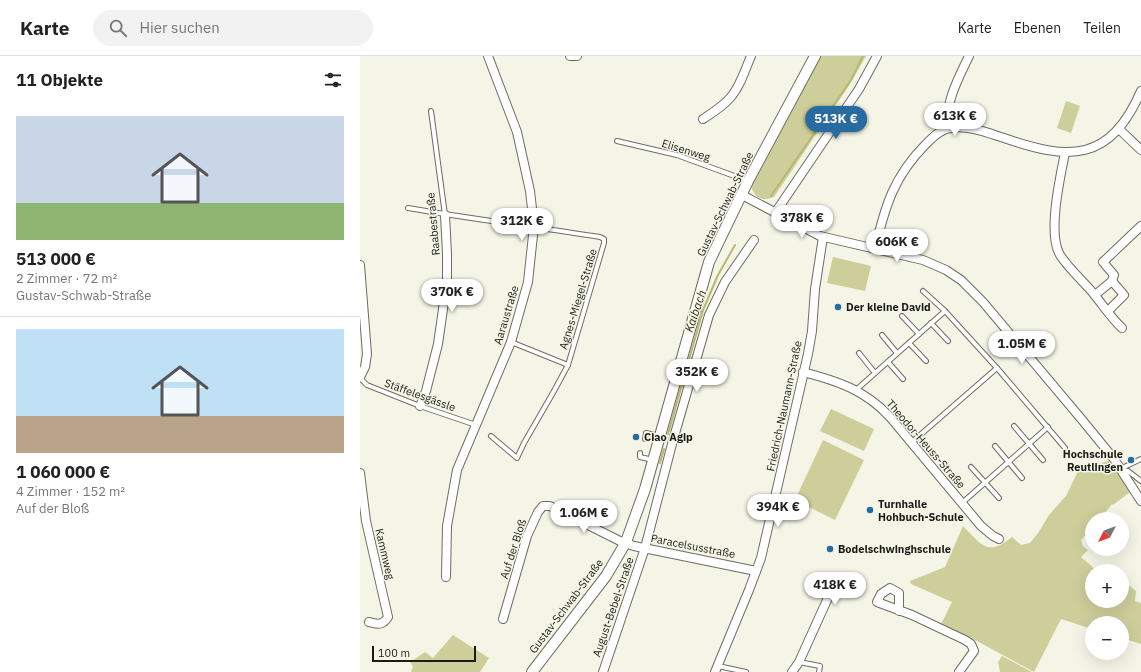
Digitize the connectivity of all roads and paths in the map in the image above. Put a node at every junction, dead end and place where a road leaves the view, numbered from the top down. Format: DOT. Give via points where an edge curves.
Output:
graph roads {
  1 [pos="488,56"];
  2 [pos="570,56"];
  3 [pos="577,56"];
  4 [pos="751,56"];
  5 [pos="815,56"];
  6 [pos="877,56"];
  7 [pos="969,56"];
  8 [pos="1141,91"];
  9 [pos="431,111"];
  10 [pos="703,119"];
  11 [pos="950,128"];
  12 [pos="1119,129"];
  13 [pos="617,141"];
  14 [pos="1141,150"];
  15 [pos="1065,153"];
  16 [pos="748,181"];
  17 [pos="742,195"];
  18 [pos="408,208"];
  19 [pos="775,213"];
  20 [pos="445,215"];
  21 [pos="534,226"];
  22 [pos="1141,226"];
  23 [pos="823,237"];
  24 [pos="754,240"];
  25 [pos="875,248"];
  26 [pos="360,266"];
  27 [pos="1112,281"];
  28 [pos="923,291"];
  29 [pos="1095,295"];
  30 [pos="945,311"];
  31 [pos="1108,311"];
  32 [pos="902,316"];
  33 [pos="931,323"];
  34 [pos="1122,328"];
  35 [pos="919,334"];
  36 [pos="882,335"];
  37 [pos="948,341"];
  38 [pos="511,342"];
  39 [pos="909,343"];
  40 [pos="858,353"];
  41 [pos="897,353"];
  42 [pos="926,361"];
  43 [pos="888,362"];
  44 [pos="568,365"];
  45 [pos="997,368"];
  46 [pos="803,372"];
  47 [pos="875,373"];
  48 [pos="360,377"];
  49 [pos="903,379"];
  50 [pos="856,390"];
  51 [pos="420,406"];
  52 [pos="476,425"];
  53 [pos="1014,426"];
  54 [pos="1048,428"];
  55 [pos="491,436"];
  56 [pos="658,438"];
  57 [pos="644,439"];
  58 [pos="912,442"];
  59 [pos="672,444"];
  60 [pos="1029,444"];
  61 [pos="995,446"];
  62 [pos="1065,448"];
  63 [pos="640,453"];
  64 [pos="1141,459"];
  65 [pos="653,460"];
  66 [pos="1043,460"];
  67 [pos="1009,462"];
  68 [pos="971,467"];
  69 [pos="1120,469"];
  70 [pos="360,473"];
  71 [pos="1022,478"];
  72 [pos="1141,481"];
  73 [pos="985,482"];
  74 [pos="999,498"];
  75 [pos="1141,501"];
  76 [pos="962,503"];
  77 [pos="999,539"];
  78 [pos="626,542"];
  79 [pos="645,548"];
  80 [pos="756,571"];
  81 [pos="446,577"];
  82 [pos="832,589"];
  83 [pos="899,611"];
  84 [pos="503,619"];
  85 [pos="369,622"];
  86 [pos="799,662"];
  87 [pos="716,669"];
  88 [pos="532,672"];
  89 [pos="603,672"];
  90 [pos="746,672"];
  91 [pos="792,672"];
  92 [pos="819,672"];
  93 [pos="959,672"];
  1 -- 21 [label="street, Aaraustraße" via="517,132 530,191"];
  2 -- 3 [label="street"];
  4 -- 10 [label="street" via="731,97"];
  5 -- 16 [label="street, Gustav-Schwab-Straße"];
  6 -- 19 [label="street" via="859,89"];
  7 -- 11 [label="street" via="952,94 947,121"];
  8 -- 12 [label="street"];
  9 -- 20 [label="lane, Raabestraße"];
  11 -- 15 [label="street" via="976,130 1039,150"];
  11 -- 25 [label="street" via="929,140 901,174 886,205"];
  12 -- 14 [label="street"];
  12 -- 15 [label="street" via="1099,145"];
  13 -- 16 [label="lane, Elisenweg" via="678,155"];
  15 -- 29 [label="street" via="1058,190 1056,244 1062,258"];
  16 -- 17 [label="street, Gustav-Schwab-Straße"];
  17 -- 19 [label="street"];
  17 -- 56 [label="street, Gustav-Schwab-Straße" via="709,262"];
  18 -- 20 [label="lane"];
  19 -- 23 [label="street"];
  20 -- 21 [label="lane"];
  20 -- 51 [label="street, Raabestraße" via="447,281 438,344"];
  21 -- 38 [label="street, Aaraustraße" via="528,282"];
  21 -- 44 [label="lane, Agnes-Miegel-Straße" via="604,239"];
  22 -- 27 [label="street" via="1103,262 1114,275"];
  23 -- 25 [label="street"];
  23 -- 46 [label="street, Friedrich-Naumann-Straße" via="812,331"];
  24 -- 59 [label="street" via="725,282 709,315"];
  25 -- 69 [label="street" via="923,260 961,280 1083,421"];
  26 -- 48 [label="street" via="367,354"];
  27 -- 29 [label="street"];
  27 -- 31 [label="street" via="1124,295"];
  28 -- 30 [label="lane"];
  29 -- 31 [label="street"];
  30 -- 33 [label="lane"];
  30 -- 45 [label="lane"];
  31 -- 34 [label="street"];
  32 -- 35 [label="lane"];
  33 -- 35 [label="lane"];
  33 -- 37 [label="lane"];
  35 -- 39 [label="lane"];
  36 -- 41 [label="lane"];
  38 -- 44 [label="lane, Agnes-Miegel-Straße"];
  38 -- 52 [label="street, Aaraustraße"];
  39 -- 41 [label="lane"];
  39 -- 42 [label="lane"];
  40 -- 47 [label="lane"];
  41 -- 43 [label="lane"];
  43 -- 47 [label="lane"];
  43 -- 49 [label="lane"];
  44 -- 55 [label="lane, Agnes-Miegel-Straße" via="517,458"];
  45 -- 54 [label="lane"];
  45 -- 58 [label="lane"];
  46 -- 50 [label="street, Theodor-Heuss-Straße" via="839,382"];
  46 -- 80 [label="street, Friedrich-Naumann-Straße"];
  47 -- 50 [label="lane"];
  48 -- 51 [label="lane, Stäffelesgässle" via="367,385"];
  50 -- 58 [label="street, Theodor-Heuss-Straße" via="882,408"];
  51 -- 52 [label="lane, Stäffelesgässle"];
  52 -- 81 [label="street, Aaraustraße" via="457,470 447,526"];
  53 -- 60 [label="lane"];
  54 -- 60 [label="lane"];
  54 -- 62 [label="lane"];
  56 -- 57 [label="lane" via="646,433"];
  56 -- 59 [label="street"];
  56 -- 65 [label="street, Gustav-Schwab-Straße"];
  58 -- 76 [label="street, Theodor-Heuss-Straße"];
  59 -- 79 [label="street"];
  60 -- 66 [label="lane"];
  60 -- 67 [label="lane"];
  61 -- 67 [label="lane"];
  63 -- 65 [label="lane" via="640,457"];
  64 -- 69 [label="lane"];
  65 -- 78 [label="street, Gustav-Schwab-Straße"];
  67 -- 71 [label="lane"];
  67 -- 73 [label="lane"];
  68 -- 73 [label="lane"];
  69 -- 72 [label="lane" via="1128,471"];
  69 -- 75 [label="street"];
  70 -- 85 [label="street, Kammweg" via="366,521 388,617 385,622 378,624"];
  73 -- 74 [label="lane"];
  73 -- 76 [label="lane"];
  76 -- 77 [label="street, Theodor-Heuss-Straße" via="987,532"];
  78 -- 79 [label="street, Paracelsusstraße"];
  78 -- 84 [label="street, Auf der Bloß" via="550,506 544,506 538,512 527,536"];
  78 -- 88 [label="street, Gustav-Schwab-Straße" via="606,576"];
  79 -- 80 [label="street, Paracelsusstraße"];
  79 -- 89 [label="street, August-Bebel-Straße"];
  80 -- 87 [label="street, Friedrich-Naumann-Straße"];
  82 -- 86 [label="street"];
  83 -- 93 [label="street" via="971,644 974,648 971,656"];
  86 -- 91 [label="street"];
  86 -- 92 [label="lane" via="820,666"];
  87 -- 90 [label="lane, Friedrich-Naumann-Straße"];
}
